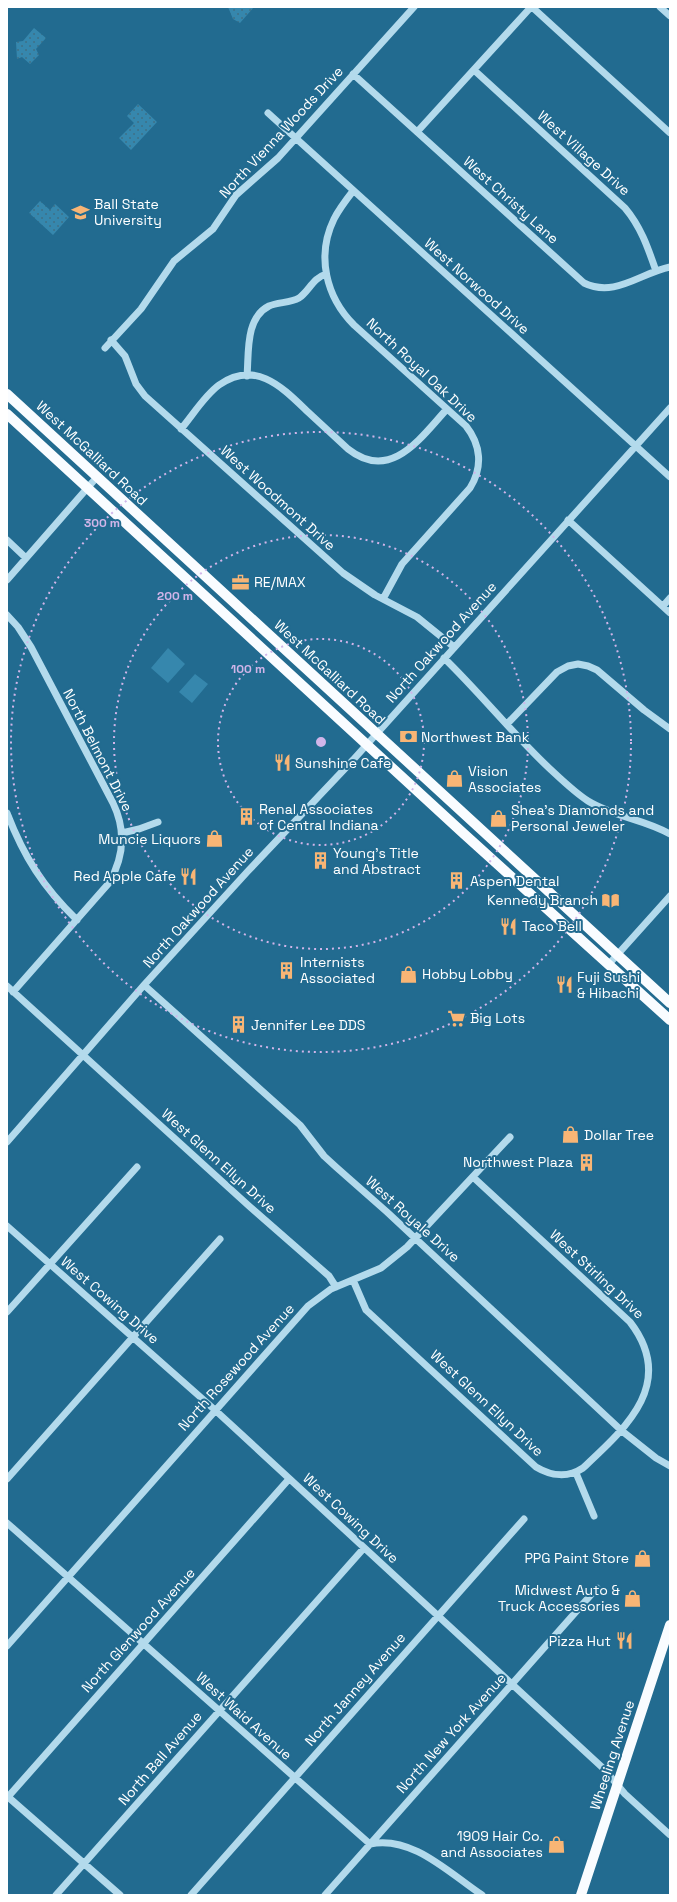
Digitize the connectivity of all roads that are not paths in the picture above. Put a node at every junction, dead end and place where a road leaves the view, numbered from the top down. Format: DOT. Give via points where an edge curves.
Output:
graph roads {
  1 [pos="414,7"];
  2 [pos="531,7"];
  3 [pos="660,7"];
  4 [pos="670,16"];
  5 [pos="474,70"];
  6 [pos="353,74"];
  7 [pos="268,113"];
  8 [pos="417,132"];
  9 [pos="670,133"];
  10 [pos="296,139"];
  11 [pos="353,191"];
  12 [pos="670,268"];
  13 [pos="656,270"];
  14 [pos="326,274"];
  15 [pos="111,340"];
  16 [pos="105,348"];
  17 [pos="248,376"];
  18 [pos="7,394"];
  19 [pos="670,408"];
  20 [pos="447,409"];
  21 [pos="7,414"];
  22 [pos="182,429"];
  23 [pos="635,447"];
  24 [pos="97,477"];
  25 [pos="670,477"];
  26 [pos="86,488"];
  27 [pos="568,520"];
  28 [pos="7,540"];
  29 [pos="26,558"];
  30 [pos="7,580"];
  31 [pos="670,598"];
  32 [pos="383,599"];
  33 [pos="662,606"];
  34 [pos="670,613"];
  35 [pos="7,615"];
  36 [pos="454,647"];
  37 [pos="444,658"];
  38 [pos="507,724"];
  39 [pos="670,729"];
  40 [pos="376,734"];
  41 [pos="367,744"];
  42 [pos="7,813"];
  43 [pos="158,822"];
  44 [pos="122,832"];
  45 [pos="670,834"];
  46 [pos="670,896"];
  47 [pos="77,920"];
  48 [pos="617,954"];
  49 [pos="609,964"];
  50 [pos="144,985"];
  51 [pos="7,986"];
  52 [pos="13,992"];
  53 [pos="670,1003"];
  54 [pos="670,1020"];
  55 [pos="84,1055"];
  56 [pos="510,1137"];
  57 [pos="7,1142"];
  58 [pos="137,1167"];
  59 [pos="473,1177"];
  60 [pos="7,1226"];
  61 [pos="416,1238"];
  62 [pos="220,1239"];
  63 [pos="50,1264"];
  64 [pos="353,1280"];
  65 [pos="336,1287"];
  66 [pos="7,1312"];
  67 [pos="132,1337"];
  68 [pos="215,1410"];
  69 [pos="622,1431"];
  70 [pos="670,1466"];
  71 [pos="576,1473"];
  72 [pos="7,1479"];
  73 [pos="289,1479"];
  74 [pos="594,1516"];
  75 [pos="524,1519"];
  76 [pos="7,1523"];
  77 [pos="364,1548"];
  78 [pos="68,1577"];
  79 [pos="597,1588"];
  80 [pos="437,1615"];
  81 [pos="670,1624"];
  82 [pos="143,1644"];
  83 [pos="7,1646"];
  84 [pos="512,1684"];
  85 [pos="219,1711"];
  86 [pos="294,1778"];
  87 [pos="617,1786"];
  88 [pos="7,1797"];
  89 [pos="670,1833"];
  90 [pos="370,1844"];
  91 [pos="84,1864"];
  92 [pos="56,1895"];
  93 [pos="120,1895"];
  94 [pos="191,1895"];
  95 [pos="325,1895"];
  96 [pos="482,1895"];
  97 [pos="581,1895"];
  1 -- 6 [label="street, North Vienna Woods Drive"];
  2 -- 5 [label="street"];
  2 -- 9 [label="street"];
  3 -- 4 [label="street"];
  5 -- 8 [label="street"];
  5 -- 13 [label="street, West Village Drive" via="625,208 644,236"];
  6 -- 8 [label="street, West Christy Lane"];
  6 -- 10 [label="street, North Vienna Woods Drive"];
  7 -- 10 [label="street, West Norwood Drive"];
  8 -- 13 [label="street, West Christy Lane" via="584,283 598,288 611,288"];
  10 -- 11 [label="street, West Norwood Drive"];
  10 -- 15 [label="street, North Vienna Woods Drive" via="236,195 213,229 174,261 141,309"];
  11 -- 14 [label="street, North Royal Oak Drive" via="332,223 327,244"];
  11 -- 23 [label="street, West Norwood Drive"];
  12 -- 13 [label="street, West Christy Lane"];
  14 -- 17 [label="street" via="318,278 300,297 269,306 256,319 250,341"];
  14 -- 20 [label="street, North Royal Oak Drive" via="335,300 346,317"];
  15 -- 16 [label="street, North Vienna Woods Drive"];
  15 -- 22 [label="street, West Woodmont Drive" via="125,356 138,388"];
  17 -- 20 [label="street" via="261,377 280,386 348,449 373,460 387,460 404,454"];
  17 -- 22 [label="street" via="237,377 219,386"];
  18 -- 24 [label="main road, West McGalliard Road"];
  19 -- 23 [label="street, North Oakwood Avenue"];
  20 -- 32 [label="street, North Royal Oak Drive" via="472,434 478,451 477,474 466,493 402,564"];
  21 -- 26 [label="main road, West McGalliard Road"];
  22 -- 32 [label="street, West Woodmont Drive" via="332,563"];
  23 -- 25 [label="street, West Norwood Drive"];
  23 -- 27 [label="street, North Oakwood Avenue"];
  24 -- 26 [label="street"];
  24 -- 40 [label="main road, West McGalliard Road"];
  26 -- 29 [label="street"];
  26 -- 41 [label="main road, West McGalliard Road"];
  27 -- 33 [label="street"];
  27 -- 36 [label="street, North Oakwood Avenue"];
  28 -- 29 [label="street"];
  29 -- 30 [label="street"];
  31 -- 33 [label="street"];
  32 -- 36 [label="street, West Woodmont Drive" via="417,617"];
  33 -- 34 [label="street"];
  35 -- 44 [label="street, North Belmont Drive" via="25,638 52,688 113,804"];
  36 -- 37 [label="street, North Oakwood Avenue"];
  37 -- 38 [label="street"];
  37 -- 40 [label="street, North Oakwood Avenue"];
  38 -- 39 [label="street" via="557,672 578,664 598,670"];
  38 -- 45 [label="street" via="529,749 580,796 606,811"];
  40 -- 41 [label="street, North Oakwood Avenue"];
  40 -- 48 [label="main road, West McGalliard Road"];
  41 -- 49 [label="main road, West McGalliard Road"];
  41 -- 50 [label="street, North Oakwood Avenue"];
  42 -- 47 [label="street" via="32,866 56,899"];
  43 -- 44 [label="street"];
  44 -- 47 [label="street, North Belmont Drive" via="121,852 114,876"];
  46 -- 48 [label="street"];
  47 -- 52 [label="street, North Belmont Drive"];
  48 -- 49 [label="street"];
  48 -- 53 [label="main road, West McGalliard Road"];
  49 -- 54 [label="main road, West McGalliard Road"];
  50 -- 55 [label="street, North Oakwood Avenue"];
  50 -- 61 [label="street, West Royale Drive" via="300,1126 332,1163"];
  51 -- 52 [label="street, West Glenn Ellyn Drive"];
  52 -- 55 [label="street, West Glenn Ellyn Drive"];
  55 -- 57 [label="street, North Oakwood Avenue"];
  55 -- 65 [label="street, West Glenn Ellyn Drive" via="328,1276"];
  56 -- 59 [label="street, North Rosewood Avenue"];
  58 -- 63 [label="street"];
  59 -- 61 [label="street, North Rosewood Avenue"];
  59 -- 69 [label="street, West Stirling Drive" via="642,1336 652,1364 651,1383 642,1407"];
  60 -- 63 [label="street, West Cowing Drive"];
  61 -- 64 [label="street, North Rosewood Avenue" via="381,1268"];
  61 -- 69 [label="street, West Royale Drive"];
  62 -- 67 [label="street"];
  63 -- 66 [label="street"];
  63 -- 67 [label="street, West Cowing Drive"];
  64 -- 65 [label="street, North Rosewood Avenue"];
  64 -- 71 [label="street, West Glenn Ellyn Drive" via="366,1310 531,1462 552,1474"];
  65 -- 68 [label="street, North Rosewood Avenue" via="308,1306"];
  67 -- 68 [label="street, West Cowing Drive"];
  67 -- 72 [label="street"];
  68 -- 73 [label="street, West Cowing Drive"];
  68 -- 78 [label="street, North Rosewood Avenue"];
  69 -- 70 [label="street, West Royale Drive" via="650,1454"];
  69 -- 71 [label="street"];
  71 -- 74 [label="street"];
  73 -- 77 [label="street, West Cowing Drive"];
  73 -- 82 [label="street, North Glenwood Avenue"];
  75 -- 80 [label="street, North Janney Avenue"];
  76 -- 78 [label="street, West Waid Avenue"];
  77 -- 80 [label="street, West Cowing Drive"];
  77 -- 85 [label="street, North Ball Avenue"];
  78 -- 82 [label="street, West Waid Avenue"];
  78 -- 83 [label="street, North Rosewood Avenue"];
  79 -- 84 [label="street, North New York Avenue"];
  80 -- 84 [label="street, West Cowing Drive"];
  80 -- 86 [label="street, North Janney Avenue"];
  81 -- 87 [label="main road, Wheeling Avenue"];
  82 -- 85 [label="street, West Waid Avenue"];
  82 -- 88 [label="street, North Glenwood Avenue"];
  84 -- 87 [label="street, West Cowing Drive" via="604,1769"];
  84 -- 90 [label="street, North New York Avenue"];
  85 -- 86 [label="street, West Waid Avenue"];
  85 -- 91 [label="street, North Ball Avenue"];
  86 -- 90 [label="street, West Waid Avenue"];
  86 -- 94 [label="street, North Janney Avenue"];
  87 -- 89 [label="street, West Cowing Drive"];
  87 -- 97 [label="main road, Wheeling Avenue"];
  88 -- 91 [label="street"];
  90 -- 95 [label="street, North New York Avenue"];
  90 -- 96 [label="street" via="387,1842 414,1850"];
  91 -- 92 [label="street, North Ball Avenue"];
  91 -- 93 [label="street"];
}
